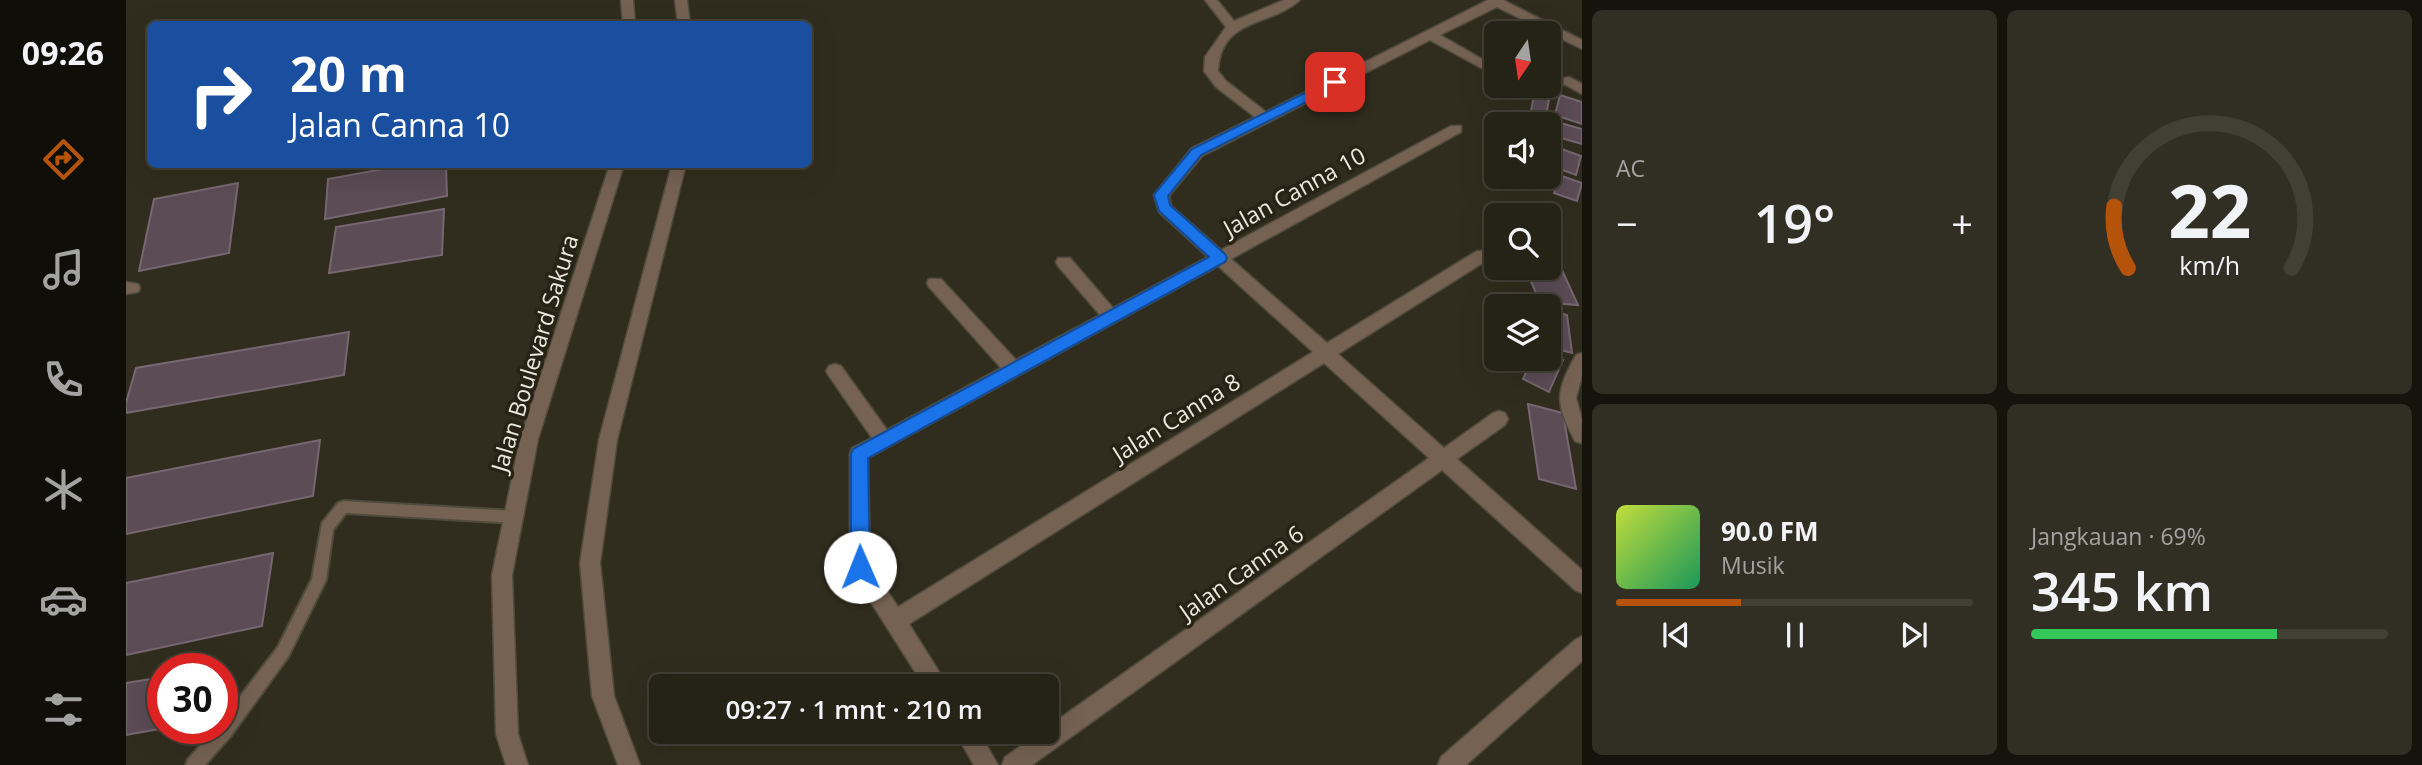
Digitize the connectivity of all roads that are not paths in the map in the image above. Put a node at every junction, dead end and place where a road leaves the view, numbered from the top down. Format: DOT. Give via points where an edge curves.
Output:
graph roads {
  1 [pos="627,0"];
  2 [pos="681,0"];
  3 [pos="1210,0"];
  4 [pos="1294,0"];
  5 [pos="1496,1"];
  6 [pos="629,21"];
  7 [pos="684,21"];
  8 [pos="1231,27"];
  9 [pos="1430,36"];
  10 [pos="1582,45"];
  11 [pos="1484,65"];
  12 [pos="1569,81"];
  13 [pos="1582,90"];
  14 [pos="1265,118"];
  15 [pos="1456,129"];
  16 [pos="616,168"];
  17 [pos="678,168"];
  18 [pos="1483,255"];
  19 [pos="1220,258"];
  20 [pos="1064,262"];
  21 [pos="934,283"];
  22 [pos="1111,317"];
  23 [pos="1326,353"];
  24 [pos="1582,360"];
  25 [pos="1014,370"];
  26 [pos="835,371"];
  27 [pos="1499,419"];
  28 [pos="1581,435"];
  29 [pos="884,440"];
  30 [pos="1443,458"];
  31 [pos="513,517"];
  32 [pos="1582,583"];
  33 [pos="895,621"];
  34 [pos="1582,647"];
  35 [pos="928,674"];
  36 [pos="973,744"];
  37 [pos="194,765"];
  38 [pos="517,765"];
  39 [pos="629,765"];
  40 [pos="987,765"];
  41 [pos="1013,765"];
  42 [pos="1449,765"];
  1 -- 6 [label="street"];
  2 -- 7 [label="street"];
  3 -- 8 [label="street"];
  4 -- 8 [label="street"];
  5 -- 9 [label="street"];
  5 -- 10 [label="street"];
  8 -- 14 [label="street" via="1212,57 1211,71"];
  9 -- 11 [label="street"];
  9 -- 14 [label="street"];
  12 -- 13 [label="street"];
  14 -- 19 [label="street" via="1197,152 1161,195 1164,208"];
  15 -- 19 [label="street, Jalan Canna 10"];
  16 -- 31 [label="street, Jalan Boulevard Sakura" via="529,439"];
  17 -- 39 [label="street" via="608,440 590,563 603,696"];
  18 -- 23 [label="street, Jalan Canna 8"];
  19 -- 22 [label="street, Jalan Canna 10"];
  19 -- 23 [label="street"];
  20 -- 22 [label="street"];
  21 -- 25 [label="street"];
  22 -- 25 [label="street, Jalan Canna 10"];
  23 -- 30 [label="street"];
  23 -- 33 [label="street, Jalan Canna 8"];
  24 -- 28 [label="street" via="1570,380 1567,409"];
  25 -- 29 [label="street, Jalan Canna 10"];
  26 -- 29 [label="street"];
  27 -- 30 [label="street, Jalan Canna 6"];
  29 -- 33 [label="street, Jalan Canna 10" via="859,454 860,567"];
  30 -- 32 [label="street"];
  30 -- 41 [label="street, Jalan Canna 6"];
  31 -- 37 [label="lane" via="343,507 327,528 319,580 283,652"];
  31 -- 38 [label="street, Jalan Boulevard Sakura" via="502,575 507,734"];
  33 -- 35 [label="street"];
  34 -- 42 [label="street"];
  36 -- 40 [label="street"];
}
